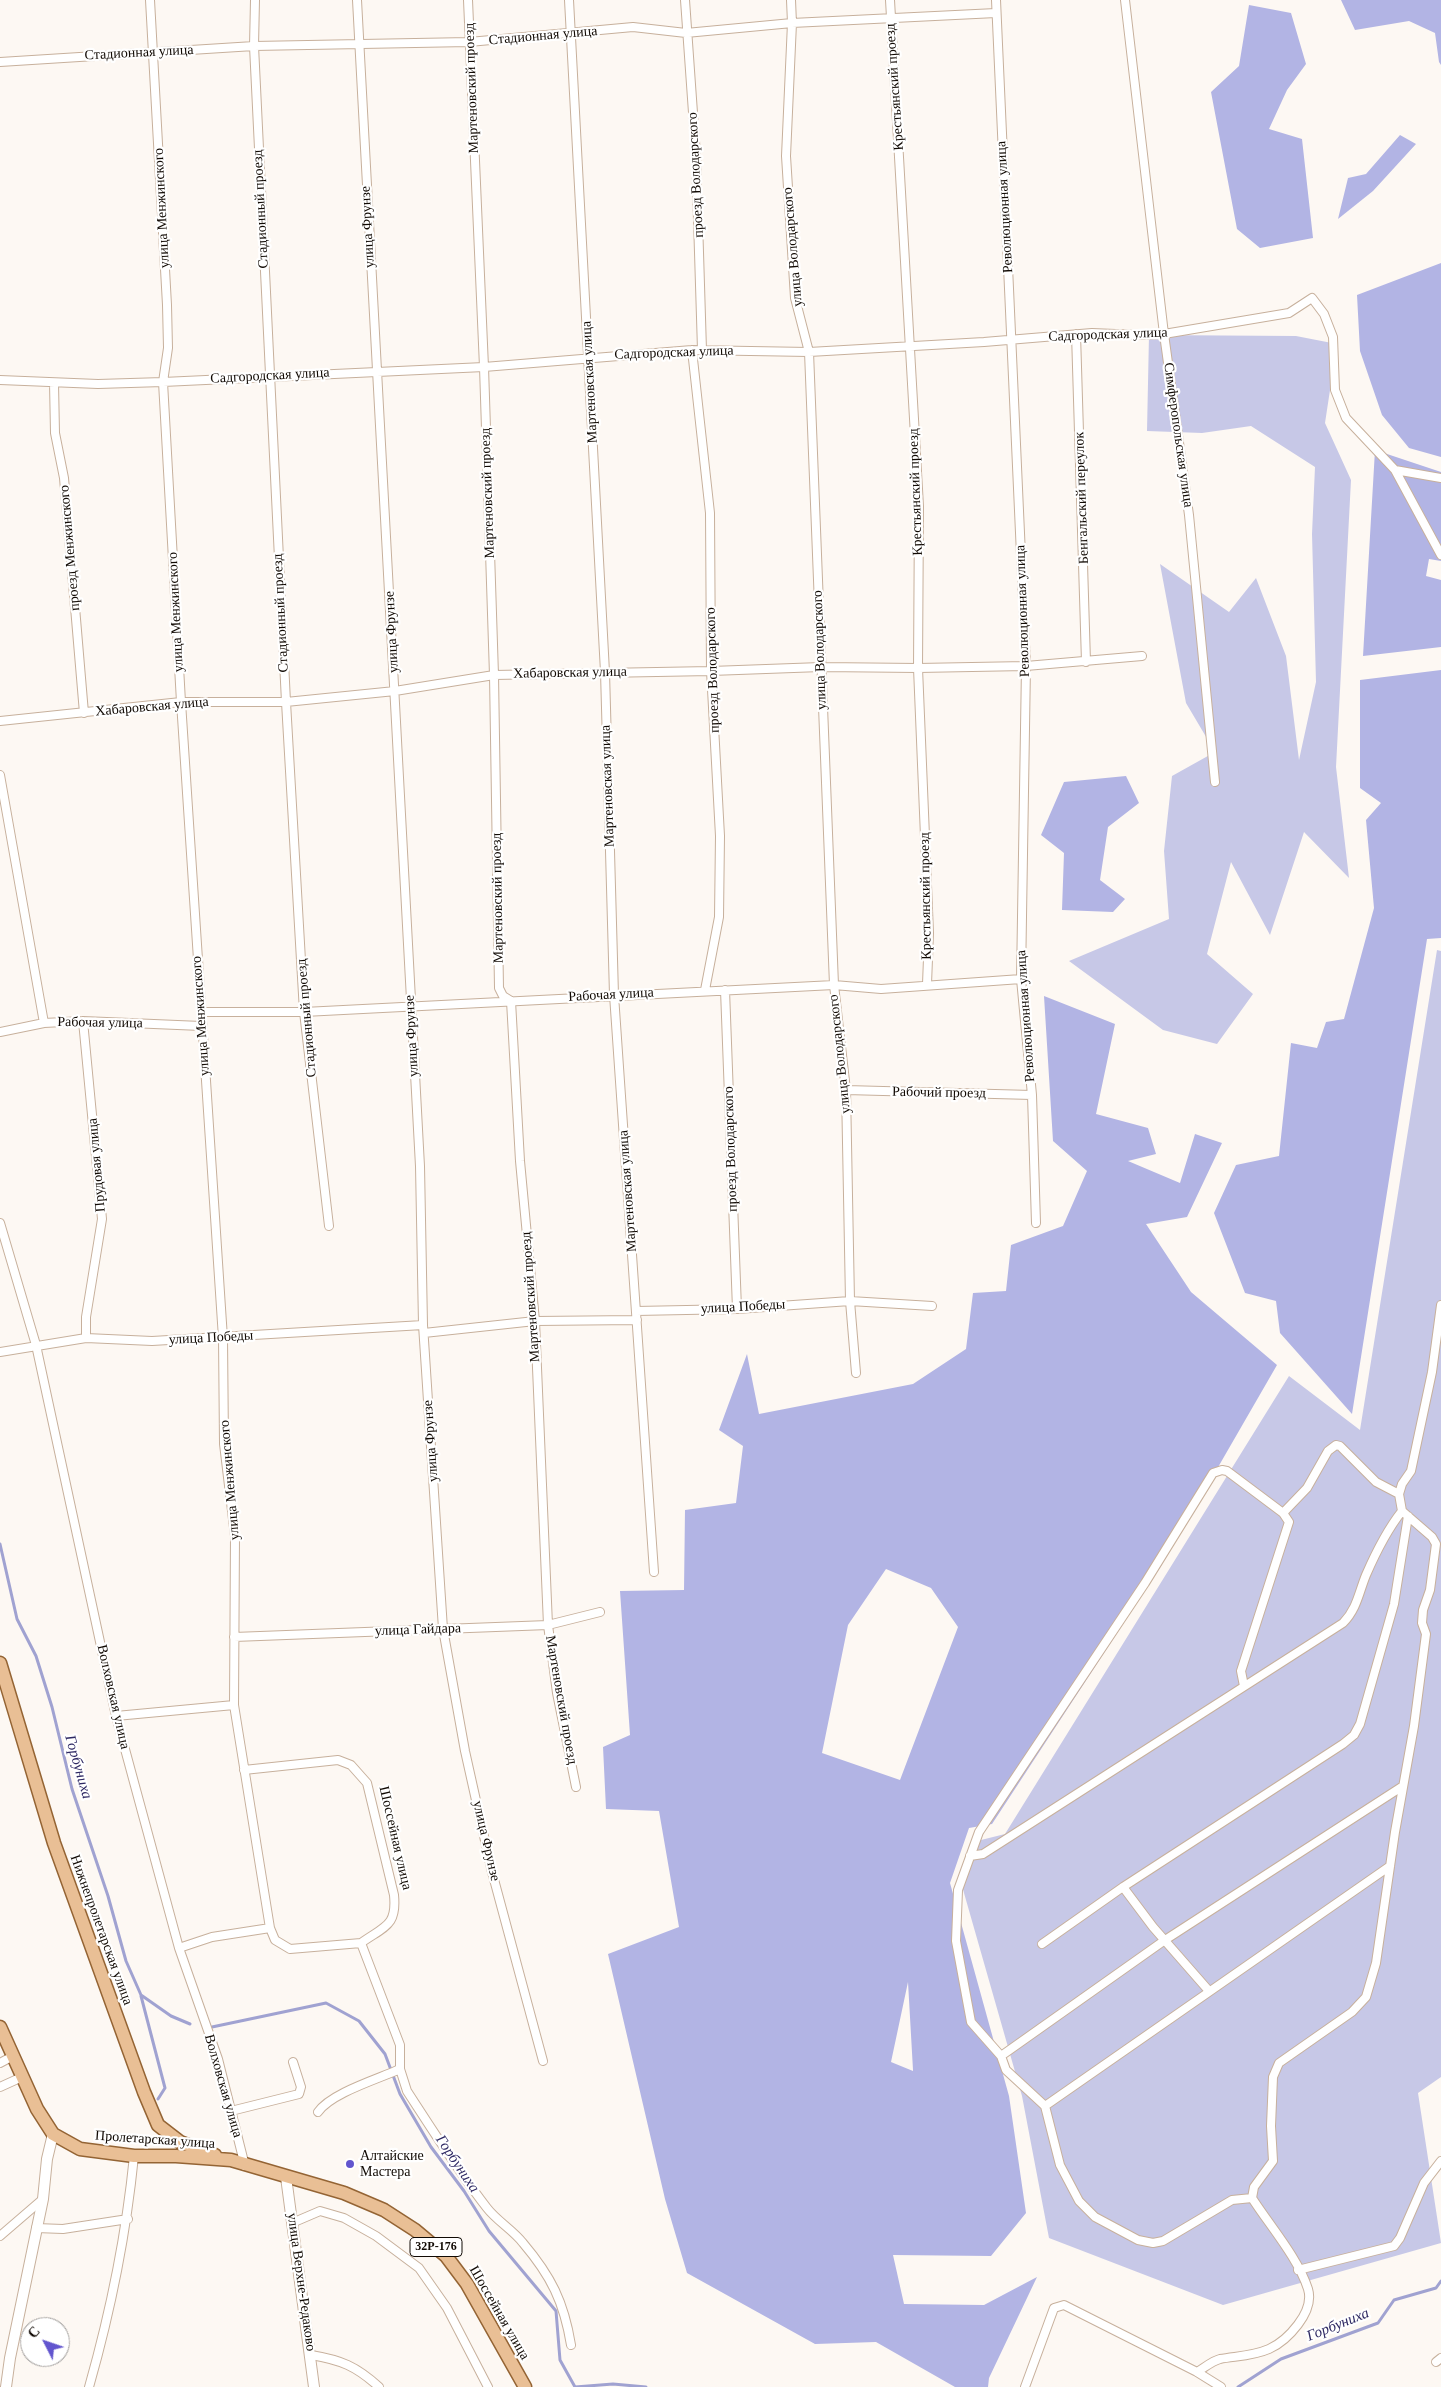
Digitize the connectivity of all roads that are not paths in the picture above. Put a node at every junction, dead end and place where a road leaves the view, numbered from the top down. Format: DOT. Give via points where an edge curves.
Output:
graph roads {
  1 [pos="150,0"];
  2 [pos="254,0"];
  3 [pos="357,0"];
  4 [pos="468,0"];
  5 [pos="569,0"];
  6 [pos="685,0"];
  7 [pos="791,0"];
  8 [pos="890,0"];
  9 [pos="996,0"];
  10 [pos="1125,0"];
  11 [pos="996,13"];
  12 [pos="890,17"];
  13 [pos="792,23"];
  14 [pos="686,33"];
  15 [pos="570,34"];
  16 [pos="469,42"];
  17 [pos="359,45"];
  18 [pos="254,46"];
  19 [pos="153,54"];
  20 [pos="0,62"];
  21 [pos="1076,334"];
  22 [pos="1164,334"];
  23 [pos="1011,339"];
  24 [pos="909,345"];
  25 [pos="692,350"];
  26 [pos="702,350"];
  27 [pos="809,352"];
  28 [pos="589,357"];
  29 [pos="484,367"];
  30 [pos="376,371"];
  31 [pos="269,376"];
  32 [pos="0,380"];
  33 [pos="163,382"];
  34 [pos="54,383"];
  35 [pos="1395,470"];
  36 [pos="1441,478"];
  37 [pos="1441,555"];
  38 [pos="1142,656"];
  39 [pos="1086,662"];
  40 [pos="1026,666"];
  41 [pos="821,667"];
  42 [pos="918,668"];
  43 [pos="711,671"];
  44 [pos="605,672"];
  45 [pos="494,675"];
  46 [pos="395,691"];
  47 [pos="180,702"];
  48 [pos="286,702"];
  49 [pos="84,713"];
  50 [pos="0,721"];
  51 [pos="0,775"];
  52 [pos="1215,782"];
  53 [pos="1021,979"];
  54 [pos="927,984"];
  55 [pos="834,985"];
  56 [pos="705,990"];
  57 [pos="725,990"];
  58 [pos="614,995"];
  59 [pos="511,1001"];
  60 [pos="410,1007"];
  61 [pos="201,1012"];
  62 [pos="304,1012"];
  63 [pos="83,1021"];
  64 [pos="44,1023"];
  65 [pos="201,1026"];
  66 [pos="0,1032"];
  67 [pos="846,1090"];
  68 [pos="1032,1095"];
  69 [pos="0,1223"];
  70 [pos="1036,1223"];
  71 [pos="329,1226"];
  72 [pos="850,1302"];
  73 [pos="1441,1305"];
  74 [pos="932,1306"];
  75 [pos="737,1308"];
  76 [pos="636,1311"];
  77 [pos="637,1320"];
  78 [pos="535,1321"];
  79 [pos="423,1329"];
  80 [pos="86,1338"];
  81 [pos="222,1338"];
  82 [pos="36,1345"];
  83 [pos="0,1352"];
  84 [pos="856,1374"];
  85 [pos="1400,1494"];
  86 [pos="1283,1513"];
  87 [pos="1405,1513"];
  88 [pos="1438,1556"];
  89 [pos="654,1572"];
  90 [pos="600,1612"];
  91 [pos="548,1625"];
  92 [pos="443,1629"];
  93 [pos="234,1637"];
  94 [pos="0,1663"];
  95 [pos="1244,1686"];
  96 [pos="234,1705"];
  97 [pos="116,1716"];
  98 [pos="244,1770"];
  99 [pos="1403,1786"];
  100 [pos="576,1788"];
  101 [pos="970,1856"];
  102 [pos="1390,1866"];
  103 [pos="1123,1887"];
  104 [pos="270,1928"];
  105 [pos="1165,1940"];
  106 [pos="361,1943"];
  107 [pos="1042,1944"];
  108 [pos="179,1948"];
  109 [pos="1209,1990"];
  110 [pos="0,2027"];
  111 [pos="13,2056"];
  112 [pos="1001,2056"];
  113 [pos="543,2061"];
  114 [pos="293,2062"];
  115 [pos="0,2063"];
  116 [pos="400,2069"];
  117 [pos="22,2077"];
  118 [pos="0,2085"];
  119 [pos="1046,2106"];
  120 [pos="231,2111"];
  121 [pos="318,2112"];
  122 [pos="53,2134"];
  123 [pos="134,2156"];
  124 [pos="231,2160"];
  125 [pos="1441,2161"];
  126 [pos="245,2166"];
  127 [pos="286,2177"];
  128 [pos="1252,2198"];
  129 [pos="43,2200"];
  130 [pos="128,2219"];
  131 [pos="292,2223"];
  132 [pos="36,2228"];
  133 [pos="0,2236"];
  134 [pos="1298,2270"];
  135 [pos="571,2345"];
  136 [pos="311,2355"];
  137 [pos="1197,2372"];
  138 [pos="6,2387"];
  139 [pos="89,2387"];
  140 [pos="314,2387"];
  141 [pos="379,2387"];
  142 [pos="488,2387"];
  143 [pos="525,2387"];
  144 [pos="1025,2387"];
  145 [pos="1220,2387"];
  1 -- 19 [label="street, улица Менжинского"];
  2 -- 18 [label="street, Стадионный проезд"];
  3 -- 17 [label="street, улица Фрунзе"];
  4 -- 16 [label="street, Мартеновский проезд"];
  5 -- 15 [label="street, Мартеновская улица"];
  6 -- 14 [label="street, проезд Володарского"];
  7 -- 13 [label="street, улица Володарского"];
  8 -- 12 [label="street, Крестьянский проезд"];
  9 -- 11 [label="street, Революционная улица"];
  10 -- 22 [label="street, Симферопольская улица"];
  11 -- 12 [label="street, Стадионная улица"];
  11 -- 23 [label="street, Революционная улица"];
  12 -- 13 [label="street, Стадионная улица"];
  12 -- 24 [label="street, Крестьянский проезд"];
  13 -- 14 [label="street, Стадионная улица"];
  13 -- 27 [label="street, улица Володарского" via="786,156 795,298"];
  14 -- 15 [label="street, Стадионная улица" via="632,27"];
  14 -- 26 [label="street, проезд Володарского" via="696,156"];
  15 -- 16 [label="street, Стадионная улица"];
  15 -- 28 [label="street, Мартеновская улица"];
  16 -- 17 [label="street, Стадионная улица"];
  16 -- 29 [label="street, Мартеновский проезд"];
  17 -- 18 [label="street, Стадионная улица"];
  17 -- 30 [label="street, улица Фрунзе"];
  18 -- 19 [label="street, Стадионная улица"];
  18 -- 31 [label="street, Стадионный проезд"];
  19 -- 20 [label="street, Стадионная улица"];
  19 -- 33 [label="street, улица Менжинского" via="167,305 168,348"];
  21 -- 22 [label="street, Садгородская улица"];
  21 -- 23 [label="street, Садгородская улица"];
  21 -- 39 [label="street, Бенгальский переулок"];
  22 -- 35 [label="street, Садгородская улица" via="1289,313 1312,298 1324,314 1332,337 1335,390 1346,418"];
  22 -- 52 [label="street, Симферопольская улица" via="1189,515"];
  23 -- 24 [label="street, Садгородская улица"];
  23 -- 40 [label="street, Революционная улица"];
  24 -- 27 [label="street, Садгородская улица"];
  24 -- 42 [label="street, Крестьянский проезд" via="919,506"];
  25 -- 26 [label="street, Садгородская улица"];
  25 -- 28 [label="street, Садгородская улица"];
  25 -- 43 [label="street, проезд Володарского" via="710,513"];
  26 -- 27 [label="street, Садгородская улица"];
  27 -- 41 [label="street, улица Володарского"];
  28 -- 29 [label="street, Садгородская улица"];
  28 -- 44 [label="street, Мартеновская улица"];
  29 -- 30 [label="street, Садгородская улица"];
  29 -- 45 [label="street, Мартеновский проезд"];
  30 -- 31 [label="street, Садгородская улица"];
  30 -- 46 [label="street, улица Фрунзе"];
  31 -- 33 [label="street, Садгородская улица"];
  31 -- 48 [label="street, Стадионный проезд"];
  32 -- 34 [label="street, Садгородская улица"];
  33 -- 34 [label="street, Садгородская улица"];
  33 -- 47 [label="street, улица Менжинского"];
  34 -- 49 [label="street, проезд Менжинского" via="55,433 64,478"];
  35 -- 36 [label="street"];
  35 -- 37 [label="street"];
  38 -- 39 [label="street, Хабаровская улица"];
  39 -- 40 [label="street, Хабаровская улица"];
  40 -- 42 [label="street, Хабаровская улица"];
  40 -- 53 [label="street, Революционная улица"];
  41 -- 42 [label="street, Хабаровская улица"];
  41 -- 43 [label="street, Хабаровская улица"];
  41 -- 55 [label="street, улица Володарского"];
  42 -- 54 [label="street, Крестьянский проезд" via="929,933"];
  43 -- 44 [label="street, Хабаровская улица"];
  43 -- 56 [label="street, проезд Володарского" via="720,836 719,917"];
  44 -- 45 [label="street, Хабаровская улица"];
  44 -- 58 [label="street, Мартеновская улица"];
  45 -- 46 [label="street, Хабаровская улица"];
  45 -- 59 [label="street, Мартеновский проезд" via="499,988"];
  46 -- 48 [label="street, Хабаровская улица"];
  46 -- 60 [label="street, улица Фрунзе"];
  47 -- 48 [label="street, Хабаровская улица"];
  47 -- 49 [label="street, Хабаровская улица"];
  47 -- 61 [label="street, улица Менжинского"];
  48 -- 62 [label="street, Стадионный проезд"];
  49 -- 50 [label="street, Хабаровская улица"];
  51 -- 64 [label="street"];
  53 -- 54 [label="street, Рабочая улица"];
  53 -- 68 [label="street, Революционная улица"];
  54 -- 55 [label="street, Рабочая улица" via="881,989"];
  55 -- 57 [label="street, Рабочая улица"];
  55 -- 67 [label="street, улица Володарского"];
  56 -- 57 [label="street, Рабочая улица"];
  56 -- 58 [label="street, Рабочая улица"];
  57 -- 75 [label="street, проезд Володарского"];
  58 -- 59 [label="street, Рабочая улица"];
  58 -- 76 [label="street, Мартеновская улица"];
  59 -- 60 [label="street, Рабочая улица"];
  59 -- 78 [label="street, Мартеновский проезд" via="520,1161"];
  60 -- 62 [label="street, Рабочая улица"];
  60 -- 79 [label="street, улица Фрунзе" via="420,1166"];
  61 -- 62 [label="street, Рабочая улица"];
  61 -- 65 [label="street, улица Менжинского"];
  62 -- 71 [label="street, Стадионный проезд"];
  63 -- 64 [label="street, Рабочая улица"];
  63 -- 65 [label="street, Рабочая улица"];
  63 -- 80 [label="street, Прудовая улица" via="102,1219 86,1317"];
  64 -- 66 [label="street, Рабочая улица"];
  65 -- 81 [label="street, улица Менжинского"];
  67 -- 68 [label="street, Рабочий проезд"];
  67 -- 72 [label="street, улица Володарского"];
  68 -- 70 [label="street, Революционная улица"];
  69 -- 82 [label="street, Волховская улица"];
  72 -- 74 [label="street, улица Победы"];
  72 -- 75 [label="street, улица Победы"];
  72 -- 84 [label="street, улица Володарского"];
  73 -- 85 [label="street" via="1432,1372 1411,1471 1402,1484"];
  75 -- 76 [label="street, улица Победы"];
  76 -- 77 [label="street, Мартеновская улица"];
  77 -- 78 [label="street, улица Победы"];
  77 -- 89 [label="street, Мартеновская улица"];
  78 -- 79 [label="street, улица Победы"];
  78 -- 91 [label="street, Мартеновский проезд"];
  79 -- 81 [label="street, улица Победы"];
  79 -- 92 [label="street, улица Фрунзе"];
  80 -- 81 [label="street, улица Победы" via="152,1341"];
  80 -- 82 [label="street, улица Победы"];
  81 -- 93 [label="street, улица Менжинского" via="224,1444 236,1536"];
  82 -- 83 [label="street, улица Победы"];
  82 -- 97 [label="street, Волховская улица"];
  85 -- 86 [label="street" via="1376,1482 1336,1445 1328,1451 1307,1488"];
  85 -- 87 [label="street"];
  86 -- 95 [label="street" via="1289,1522 1287,1532 1241,1671"];
  86 -- 101 [label="street" via="1227,1471 1213,1473 1145,1583 980,1832"];
  87 -- 88 [label="street" via="1432,1537"];
  87 -- 95 [label="street" via="1388,1530 1350,1616"];
  87 -- 103 [label="street" via="1394,1604 1360,1724 1354,1734"];
  88 -- 99 [label="street" via="1423,1610 1422,1623 1426,1634"];
  90 -- 91 [label="street, улица Гайдара"];
  91 -- 92 [label="street, улица Гайдара"];
  91 -- 100 [label="street, Мартеновский проезд" via="557,1693"];
  92 -- 93 [label="street, улица Гайдара"];
  92 -- 113 [label="street, улица Фрунзе" via="465,1751 492,1872"];
  93 -- 96 [label="street, улица Менжинского"];
  94 -- 124 [label="main road, Нижнепролетарская улица" via="54,1843 158,2125 180,2142"];
  95 -- 101 [label="street" via="983,1854"];
  96 -- 97 [label="street"];
  96 -- 98 [label="street, улица Менжинского"];
  97 -- 108 [label="street, Волховская улица"];
  98 -- 104 [label="street, улица Менжинского"];
  98 -- 106 [label="street, Шоссейная улица" via="338,1760 351,1765 367,1783 395,1910 392,1921"];
  99 -- 102 [label="street"];
  99 -- 105 [label="street"];
  101 -- 112 [label="street" via="958,1890 956,1941 971,2022"];
  102 -- 109 [label="street"];
  102 -- 128 [label="street" via="1376,1963 1366,1997 1352,2012 1279,2063 1273,2077 1273,2161 1254,2187"];
  103 -- 105 [label="street"];
  103 -- 107 [label="street"];
  104 -- 106 [label="street" via="275,1940 290,1949"];
  104 -- 108 [label="street" via="212,1937"];
  105 -- 109 [label="street"];
  105 -- 112 [label="street"];
  106 -- 116 [label="street" via="400,2045"];
  108 -- 120 [label="street, Волховская улица" via="218,2059"];
  109 -- 119 [label="street"];
  110 -- 111 [label="main road, Пролетарская улица"];
  111 -- 115 [label="street"];
  111 -- 117 [label="main road, Пролетарская улица"];
  112 -- 119 [label="street" via="1006,2070"];
  114 -- 120 [label="street" via="299,2094"];
  116 -- 121 [label="street" via="337,2097 322,2105"];
  116 -- 135 [label="street" via="407,2091 461,2174 488,2210 522,2242 559,2296"];
  117 -- 118 [label="street"];
  117 -- 122 [label="main road, Пролетарская улица"];
  119 -- 128 [label="street" via="1060,2165 1079,2201 1095,2217 1138,2240 1163,2241 1232,2200"];
  120 -- 126 [label="street, Волховская улица"];
  122 -- 123 [label="main road, Пролетарская улица" via="80,2149"];
  122 -- 129 [label="street"];
  123 -- 124 [label="main road, Пролетарская улица"];
  123 -- 130 [label="street"];
  124 -- 126 [label="main road, Пролетарская улица / 32Р-176"];
  125 -- 134 [label="street" via="1424,2183 1394,2246"];
  126 -- 127 [label="main road, Пролетарская улица / 32Р-176"];
  127 -- 131 [label="street, улица Верхне-Редаково"];
  127 -- 143 [label="main road, Шоссейная улица / 32Р-176" via="384,2210 446,2256 467,2284"];
  128 -- 134 [label="street"];
  129 -- 132 [label="street"];
  129 -- 133 [label="street"];
  130 -- 132 [label="street" via="63,2229"];
  130 -- 139 [label="street" via="110,2314"];
  131 -- 136 [label="street, улица Верхне-Редаково"];
  131 -- 142 [label="street" via="320,2211 344,2218 376,2236 418,2268 447,2308"];
  132 -- 138 [label="street"];
  134 -- 137 [label="street" via="1308,2291 1307,2306 1294,2332 1269,2348 1242,2357 1218,2359"];
  136 -- 140 [label="street, улица Верхне-Редаково"];
  136 -- 141 [label="street" via="339,2360 363,2372"];
  137 -- 144 [label="street" via="1059,2305 1054,2308"];
  137 -- 145 [label="street"];
}
